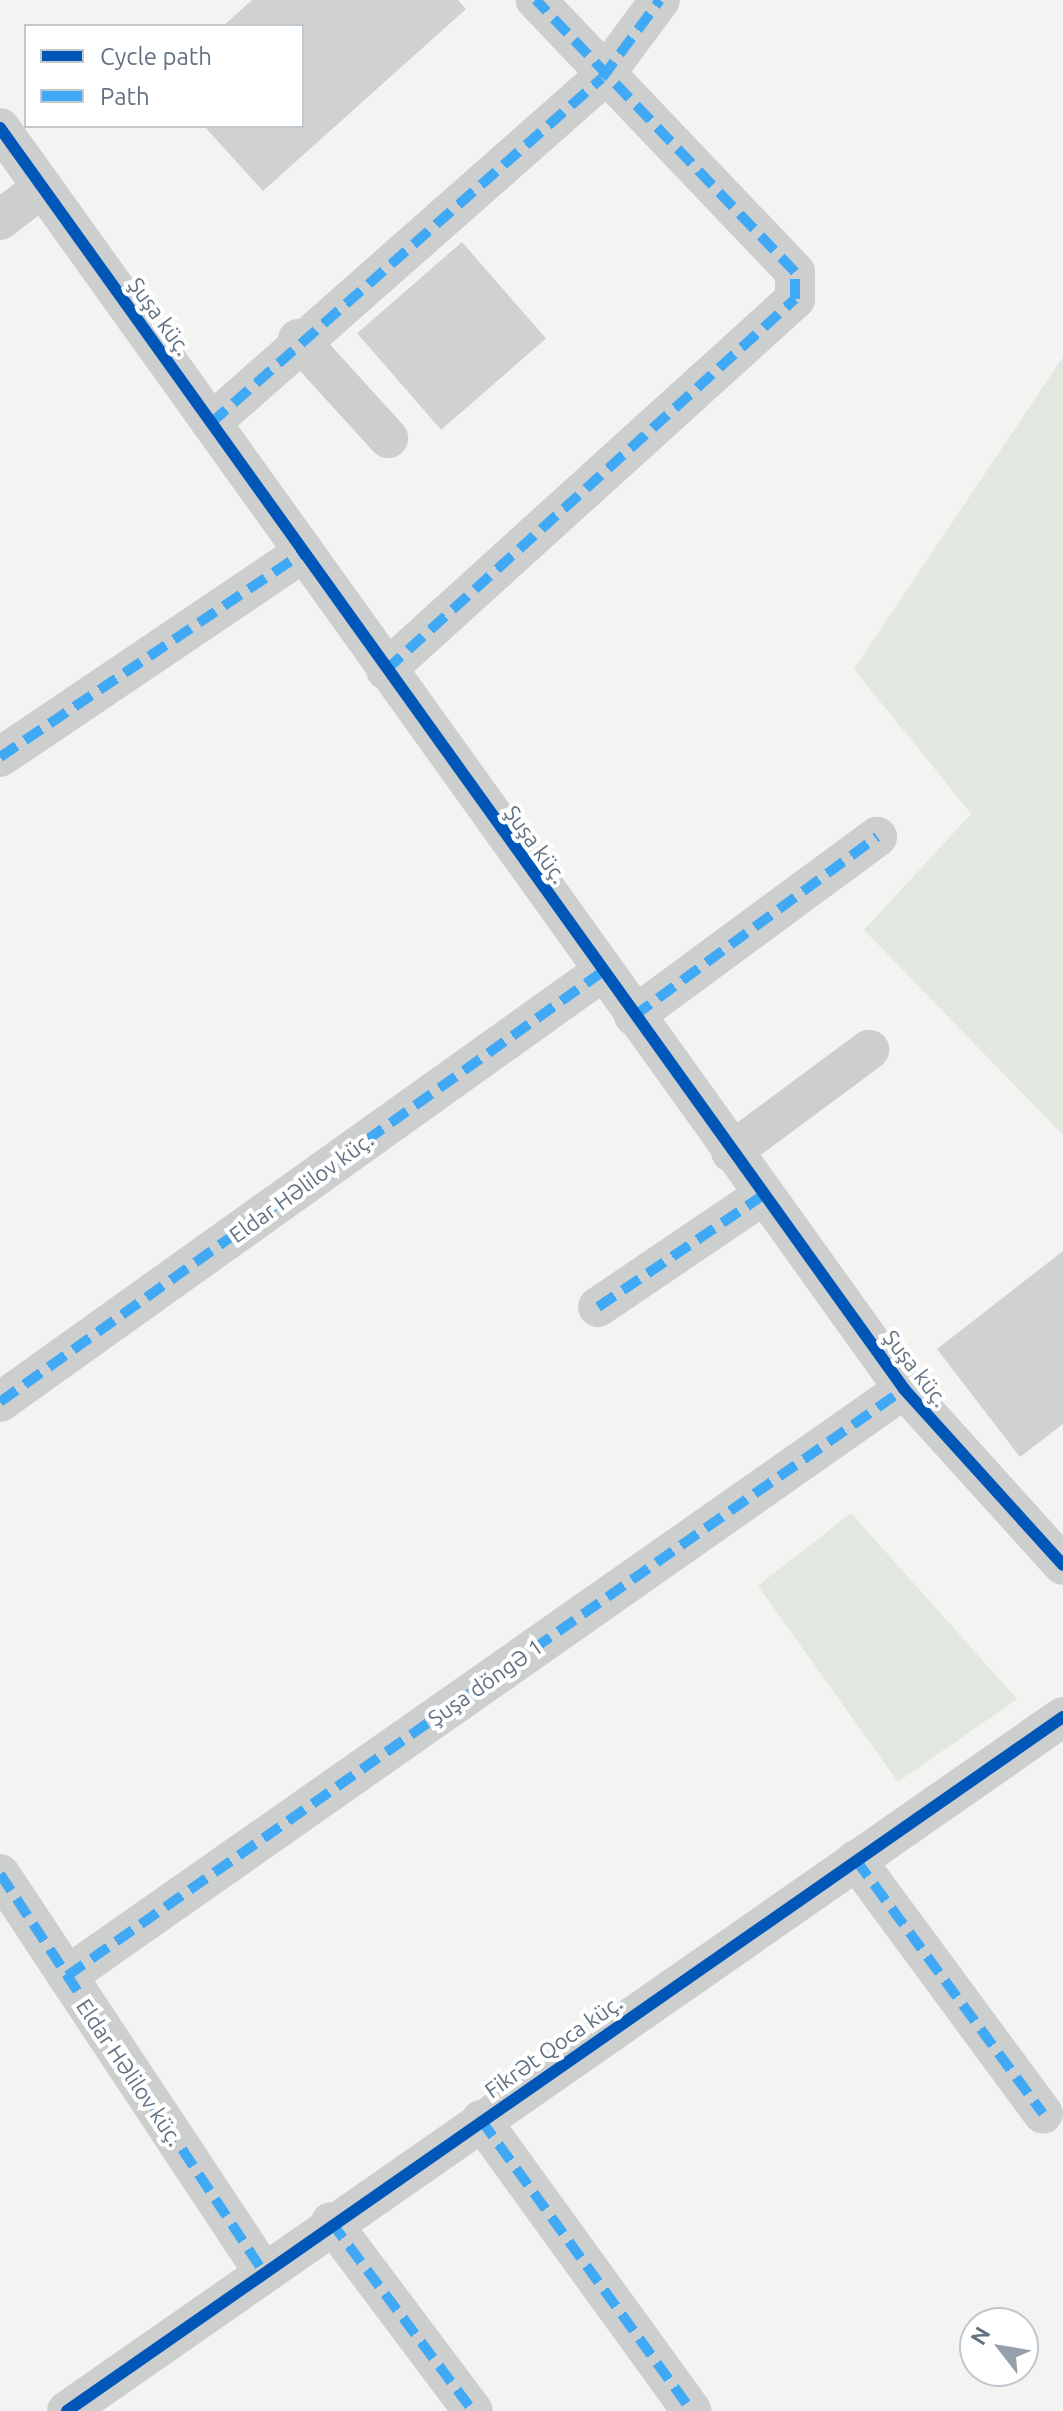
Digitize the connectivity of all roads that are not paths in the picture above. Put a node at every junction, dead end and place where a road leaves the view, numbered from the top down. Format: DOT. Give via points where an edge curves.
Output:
graph roads {
  1 [pos="536,0"];
  2 [pos="660,0"];
  3 [pos="602,78"];
  4 [pos="0,128"];
  5 [pos="43,187"];
  6 [pos="0,220"];
  7 [pos="298,339"];
  8 [pos="211,423"];
  9 [pos="388,438"];
  10 [pos="304,552"];
  11 [pos="386,670"];
  12 [pos="3,749"];
  13 [pos="877,837"];
  14 [pos="602,972"];
  15 [pos="634,1016"];
  16 [pos="869,1050"];
  17 [pos="731,1152"];
  18 [pos="762,1196"];
  19 [pos="598,1307"];
  20 [pos="904,1389"];
  21 [pos="0,1402"];
  22 [pos="1063,1565"];
  23 [pos="1063,1717"];
  24 [pos="856,1860"];
  25 [pos="0,1874"];
  26 [pos="67,1976"];
  27 [pos="1043,2114"];
  28 [pos="481,2120"];
  29 [pos="331,2222"];
  30 [pos="261,2269"];
  31 [pos="67,2411"];
  32 [pos="473,2411"];
  33 [pos="692,2411"];
  1 -- 3 [label="street"];
  2 -- 3 [label="street"];
  3 -- 7 [label="street"];
  3 -- 11 [label="street" via="795,272 795,299"];
  4 -- 5 [label="street, Şuşa küç."];
  5 -- 6 [label="street"];
  5 -- 8 [label="street, Şuşa küç."];
  7 -- 8 [label="street"];
  7 -- 9 [label="street"];
  8 -- 10 [label="street, Şuşa küç."];
  10 -- 11 [label="street, Şuşa küç."];
  10 -- 12 [label="street"];
  11 -- 14 [label="street, Şuşa küç."];
  13 -- 15 [label="street"];
  14 -- 15 [label="street, Şuşa küç."];
  14 -- 21 [label="street, Eldar Həlilov küç."];
  15 -- 17 [label="street, Şuşa küç."];
  16 -- 17 [label="street"];
  17 -- 18 [label="street, Şuşa küç."];
  18 -- 19 [label="street"];
  18 -- 20 [label="street, Şuşa küç."];
  20 -- 22 [label="street, Şuşa küç."];
  20 -- 26 [label="street, Şuşa döngə 1"];
  23 -- 24 [label="street, Fikrət Qoca küç."];
  24 -- 27 [label="street"];
  24 -- 28 [label="street, Fikrət Qoca küç."];
  25 -- 26 [label="street, Eldar Həlilov küç."];
  26 -- 30 [label="street, Eldar Həlilov küç."];
  28 -- 29 [label="street, Fikrət Qoca küç."];
  28 -- 33 [label="street"];
  29 -- 30 [label="street, Fikrət Qoca küç."];
  29 -- 32 [label="street"];
  30 -- 31 [label="street, Fikrət Qoca küç."];
}
